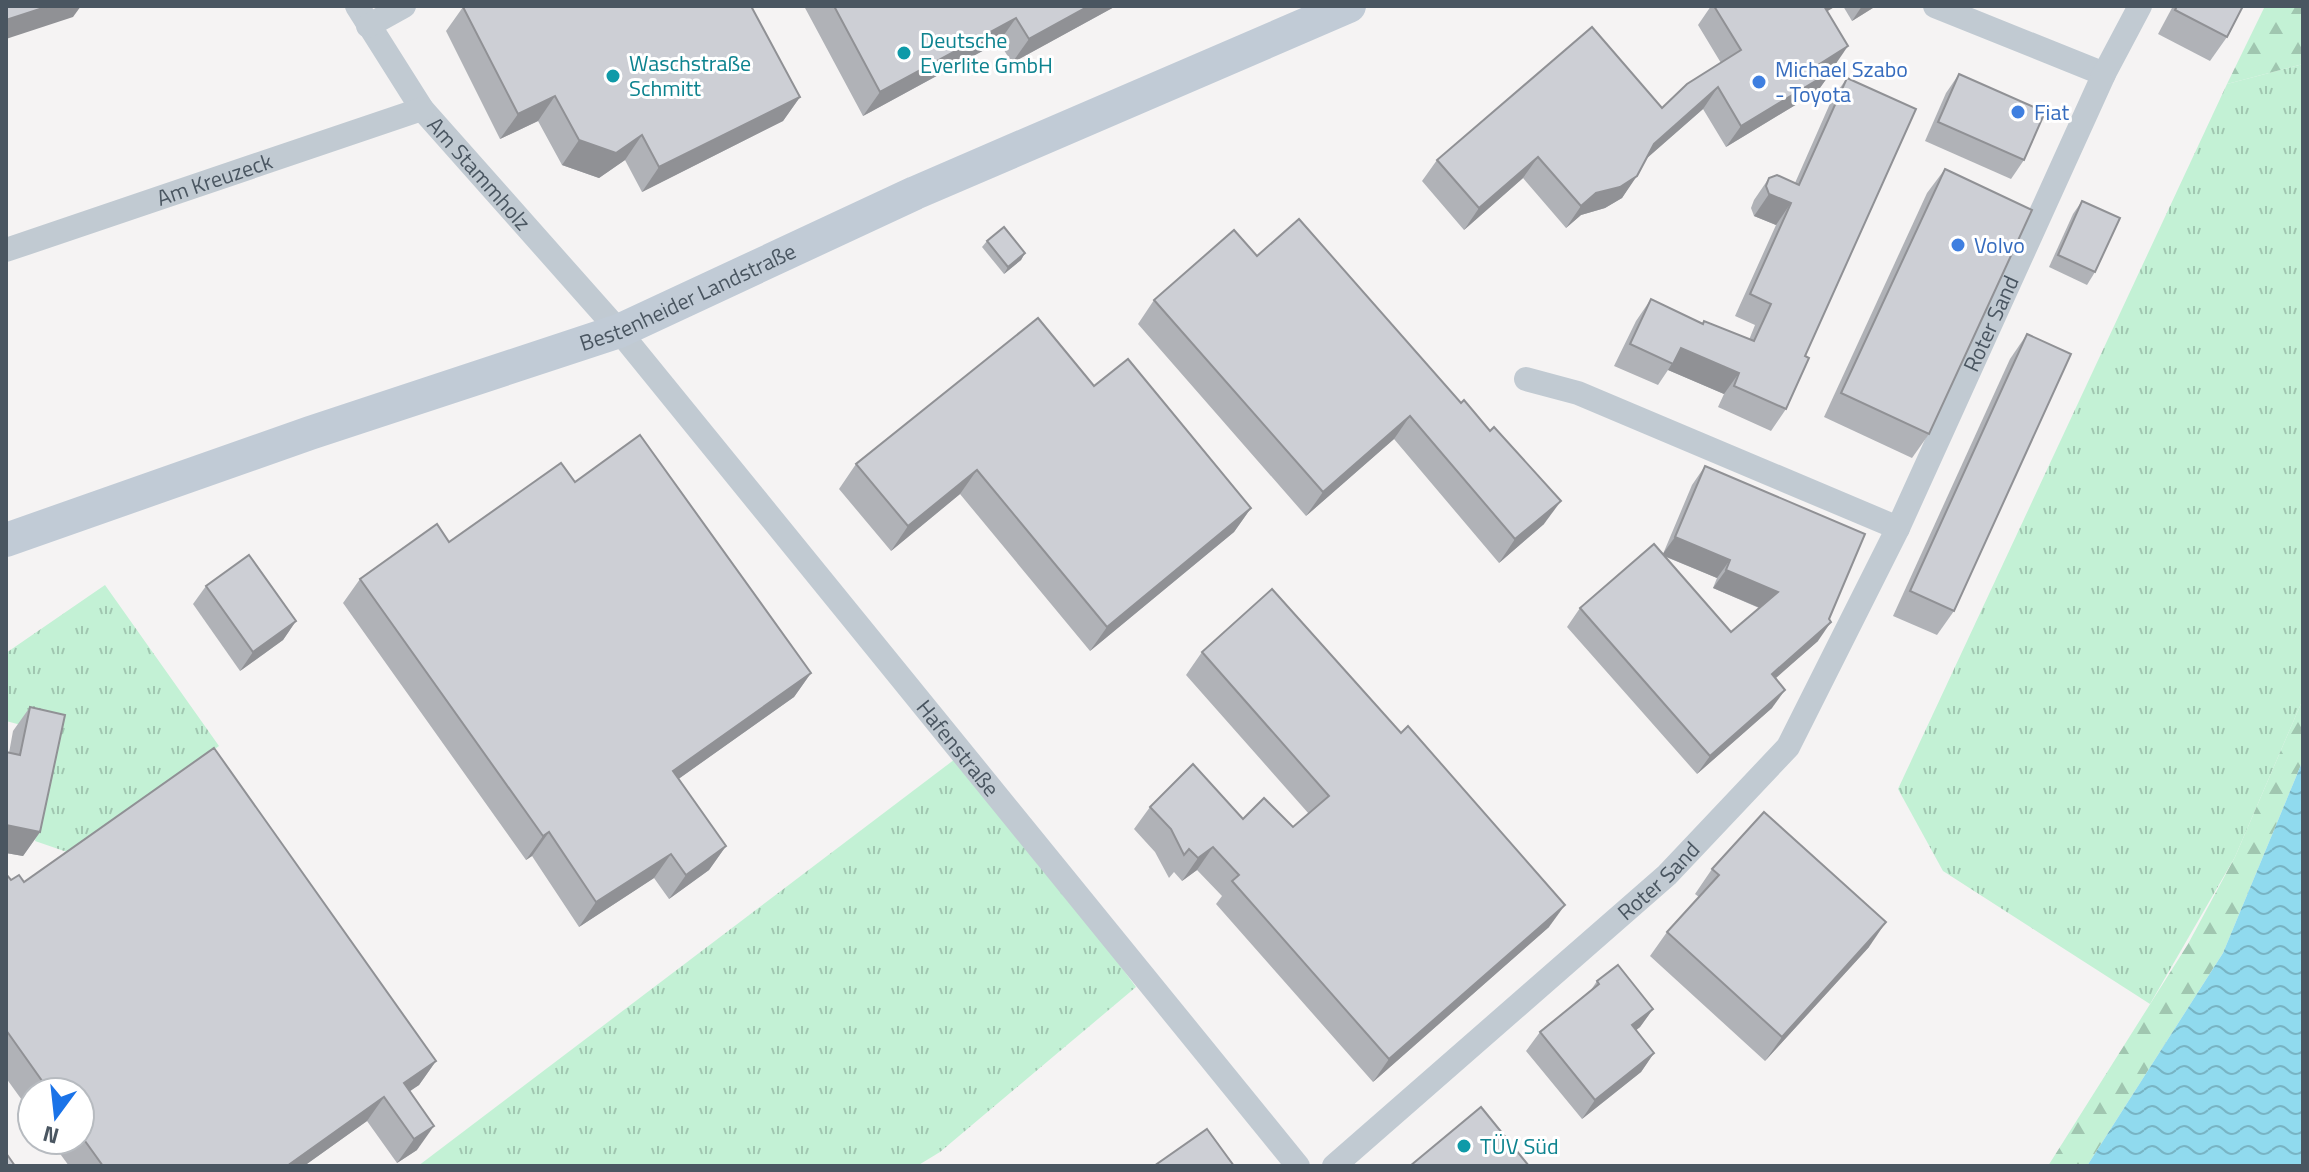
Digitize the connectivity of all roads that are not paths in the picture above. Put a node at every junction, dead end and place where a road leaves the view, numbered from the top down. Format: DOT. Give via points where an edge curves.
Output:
graph roads {
  1 [pos="404,6"];
  2 [pos="1349,6"];
  3 [pos="1935,6"];
  4 [pos="2140,6"];
  5 [pos="362,16"];
  6 [pos="2104,74"];
  7 [pos="422,109"];
  8 [pos="6,250"];
  9 [pos="619,331"];
  10 [pos="1526,379"];
  11 [pos="1898,528"];
  12 [pos="6,540"];
  13 [pos="1298,1166"];
  14 [pos="1334,1166"];
  1 -- 5 [label="street"];
  2 -- 9 [label="main road, Bestenheider Landstraße" via="915,193"];
  3 -- 6 [label="street"];
  4 -- 6 [label="street, Roter Sand"];
  5 -- 7 [label="street, Am Stammholz"];
  6 -- 11 [label="street, Roter Sand"];
  7 -- 8 [label="street, Am Kreuzeck"];
  7 -- 9 [label="street, Am Stammholz"];
  9 -- 12 [label="main road, Bestenheider Landstraße"];
  9 -- 13 [label="street, Hafenstraße"];
  10 -- 11 [label="street" via="1578,393"];
  11 -- 14 [label="street, Roter Sand" via="1788,747 1667,875"];
}
